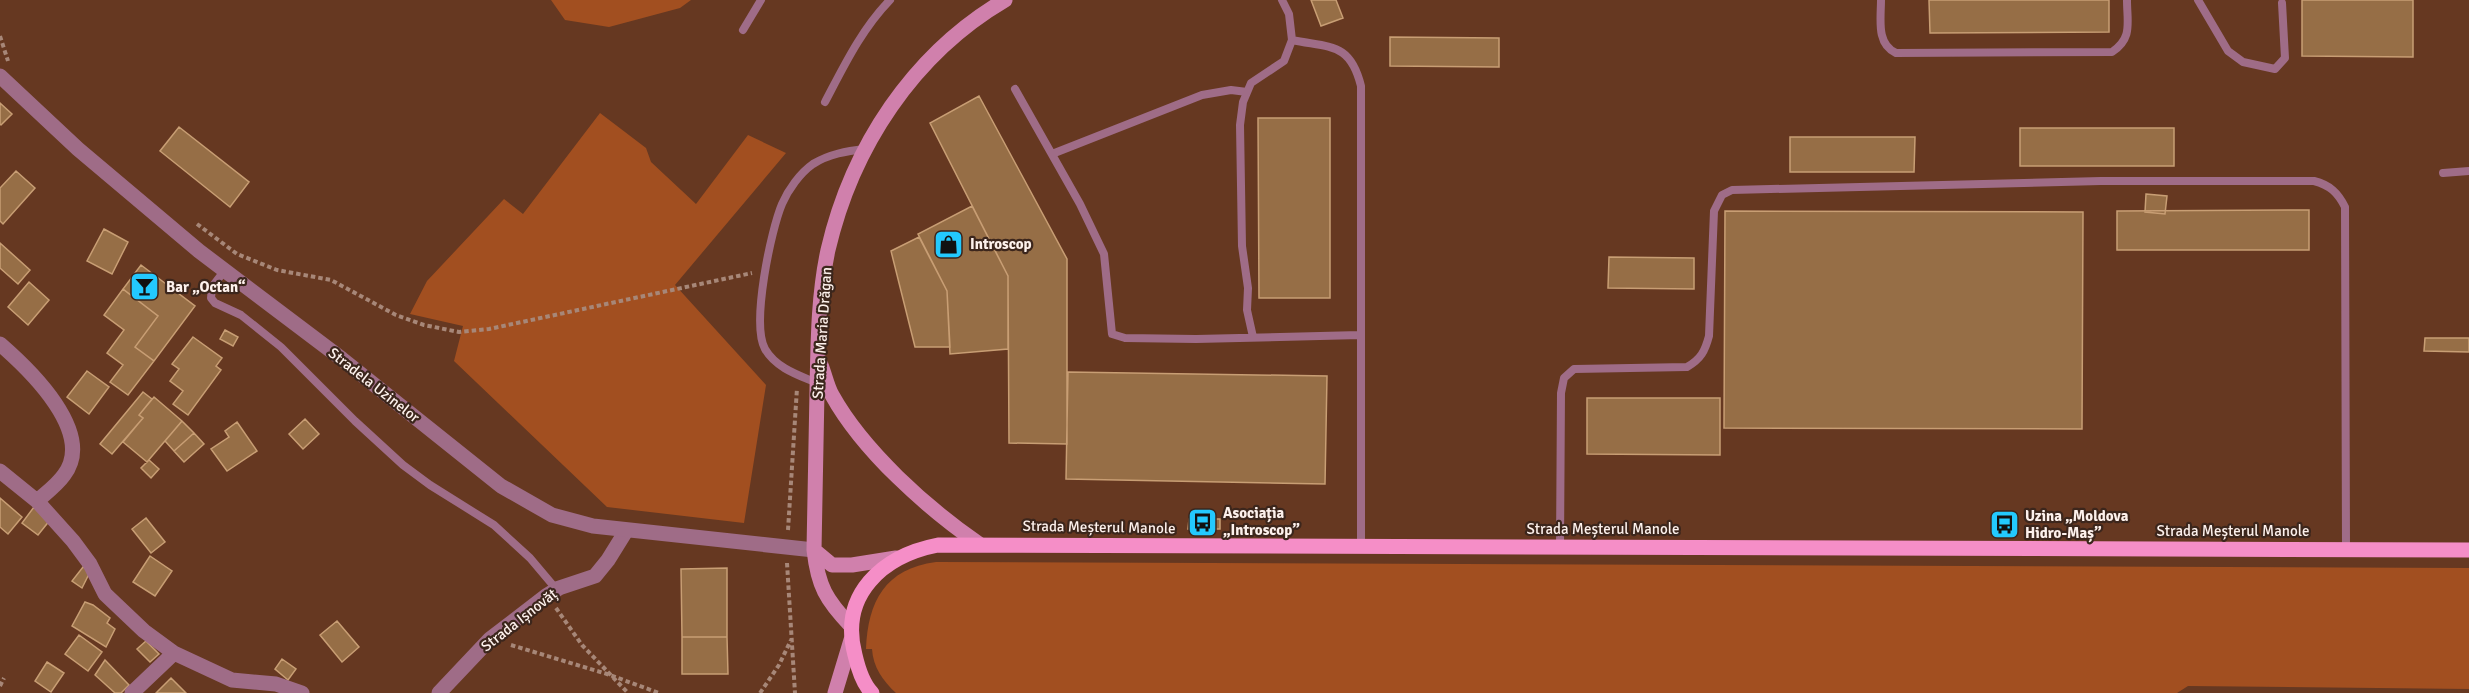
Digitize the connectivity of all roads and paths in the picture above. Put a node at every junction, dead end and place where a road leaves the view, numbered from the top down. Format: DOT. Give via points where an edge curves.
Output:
graph roads {
  1 [pos="761,0"];
  2 [pos="890,0"];
  3 [pos="1005,0"];
  4 [pos="1282,0"];
  5 [pos="1881,0"];
  6 [pos="2127,0"];
  7 [pos="2198,0"];
  8 [pos="2282,3"];
  9 [pos="987,4"];
  10 [pos="743,30"];
  11 [pos="0,36"];
  12 [pos="1292,40"];
  13 [pos="13,66"];
  14 [pos="0,76"];
  15 [pos="1015,89"];
  16 [pos="1247,92"];
  17 [pos="825,102"];
  18 [pos="866,149"];
  19 [pos="1052,154"];
  20 [pos="2469,171"];
  21 [pos="2443,173"];
  22 [pos="191,219"];
  23 [pos="225,270"];
  24 [pos="766,270"];
  25 [pos="1360,335"];
  26 [pos="1253,337"];
  27 [pos="0,344"];
  28 [pos="818,357"];
  29 [pos="798,375"];
  30 [pos="817,384"];
  31 [pos="0,471"];
  32 [pos="37,501"];
  33 [pos="626,531"];
  34 [pos="788,534"];
  35 [pos="979,544"];
  36 [pos="1361,547"];
  37 [pos="1560,547"];
  38 [pos="814,550"];
  39 [pos="2346,550"];
  40 [pos="2469,550"];
  41 [pos="787,556"];
  42 [pos="896,558"];
  43 [pos="551,593"];
  44 [pos="851,633"];
  45 [pos="490,639"];
  46 [pos="791,639"];
  47 [pos="174,653"];
  48 [pos="4,678"];
  49 [pos="615,678"];
  50 [pos="0,686"];
  51 [pos="132,693"];
  52 [pos="302,693"];
  53 [pos="439,693"];
  54 [pos="628,693"];
  55 [pos="659,693"];
  56 [pos="760,693"];
  57 [pos="795,693"];
  58 [pos="836,693"];
  59 [pos="872,693"];
  1 -- 10 [label="lane"];
  2 -- 17 [label="lane" via="854,47"];
  3 -- 9 [label="main road, Strada Maria Drăgan"];
  4 -- 12 [label="lane" via="1289,14"];
  5 -- 6 [label="lane" via="1883,40 1888,49 1908,53 2112,52 2127,36"];
  7 -- 8 [label="lane" via="2229,51 2243,62 2275,69 2285,58"];
  9 -- 18 [label="main road, Strada Maria Drăgan" via="897,96"];
  11 -- 13 [label="path" via="6,59"];
  12 -- 16 [label="lane" via="1284,61 1251,83"];
  12 -- 25 [label="lane" via="1342,50 1356,67 1361,86"];
  14 -- 23 [label="street, Stradela Uzinelor" via="78,149"];
  15 -- 19 [label="lane"];
  16 -- 19 [label="lane" via="1231,90 1202,95"];
  16 -- 26 [label="lane" via="1240,125 1242,235 1247,310"];
  18 -- 24 [label="lane" via="838,153 812,164 796,180 779,212"];
  18 -- 28 [label="main road, Strada Maria Drăgan" via="841,203 828,251"];
  19 -- 26 [label="lane" via="1104,254 1112,333 1125,338"];
  20 -- 21 [label="lane"];
  22 -- 24 [label="path" via="237,254 277,270 331,280 396,315 459,332"];
  23 -- 33 [label="street, Stradela Uzinelor" via="501,486 552,515"];
  23 -- 43 [label="lane" via="212,287 211,298 215,303 241,315 281,347 403,465 494,525 530,558"];
  24 -- 29 [label="lane" via="760,329 763,346 773,361"];
  25 -- 26 [label="lane"];
  25 -- 36 [label="lane"];
  27 -- 32 [label="street" via="54,401 72,438 72,458 65,474"];
  28 -- 30 [label="main road, Strada Maria Drăgan"];
  28 -- 35 [label="main road" via="831,393 860,434 928,505"];
  29 -- 30 [label="lane"];
  29 -- 34 [label="path"];
  30 -- 38 [label="main road, Strada Maria Drăgan"];
  31 -- 32 [label="street"];
  32 -- 47 [label="street" via="90,564 105,594"];
  33 -- 38 [label="street, Stradela Uzinelor"];
  33 -- 43 [label="street, Strada Ișnovăț" via="595,576"];
  35 -- 36 [label="main road, Strada Meșterul Manole"];
  35 -- 42 [label="main road, Strada Meșterul Manole" via="938,545"];
  36 -- 37 [label="main road, Strada Meșterul Manole"];
  37 -- 39 [label="main road, Strada Meșterul Manole"];
  37 -- 39 [label="lane" via="1564,378 1574,369 1687,367 1698,361 1709,336 1714,211 1722,195 1732,190 2101,181 2314,181 2326,184 2345,207"];
  38 -- 42 [label="main road" via="832,565"];
  38 -- 44 [label="main road, Strada Maria Drăgan" via="817,576 825,594"];
  39 -- 40 [label="main road, Strada Meșterul Manole"];
  41 -- 46 [label="path"];
  42 -- 44 [label="main road, Strada Meșterul Manole" via="873,576 858,597"];
  43 -- 45 [label="street, Strada Ișnovăț"];
  43 -- 49 [label="path" via="582,645"];
  44 -- 58 [label="main road"];
  44 -- 59 [label="main road, Strada Meșterul Manole" via="857,665"];
  45 -- 49 [label="path"];
  45 -- 53 [label="street, Strada Ișnovăț"];
  46 -- 56 [label="path"];
  46 -- 57 [label="path"];
  47 -- 51 [label="street"];
  47 -- 52 [label="street" via="232,680 276,684"];
  48 -- 50 [label="path"];
  49 -- 54 [label="path"];
  49 -- 55 [label="path"];
}
